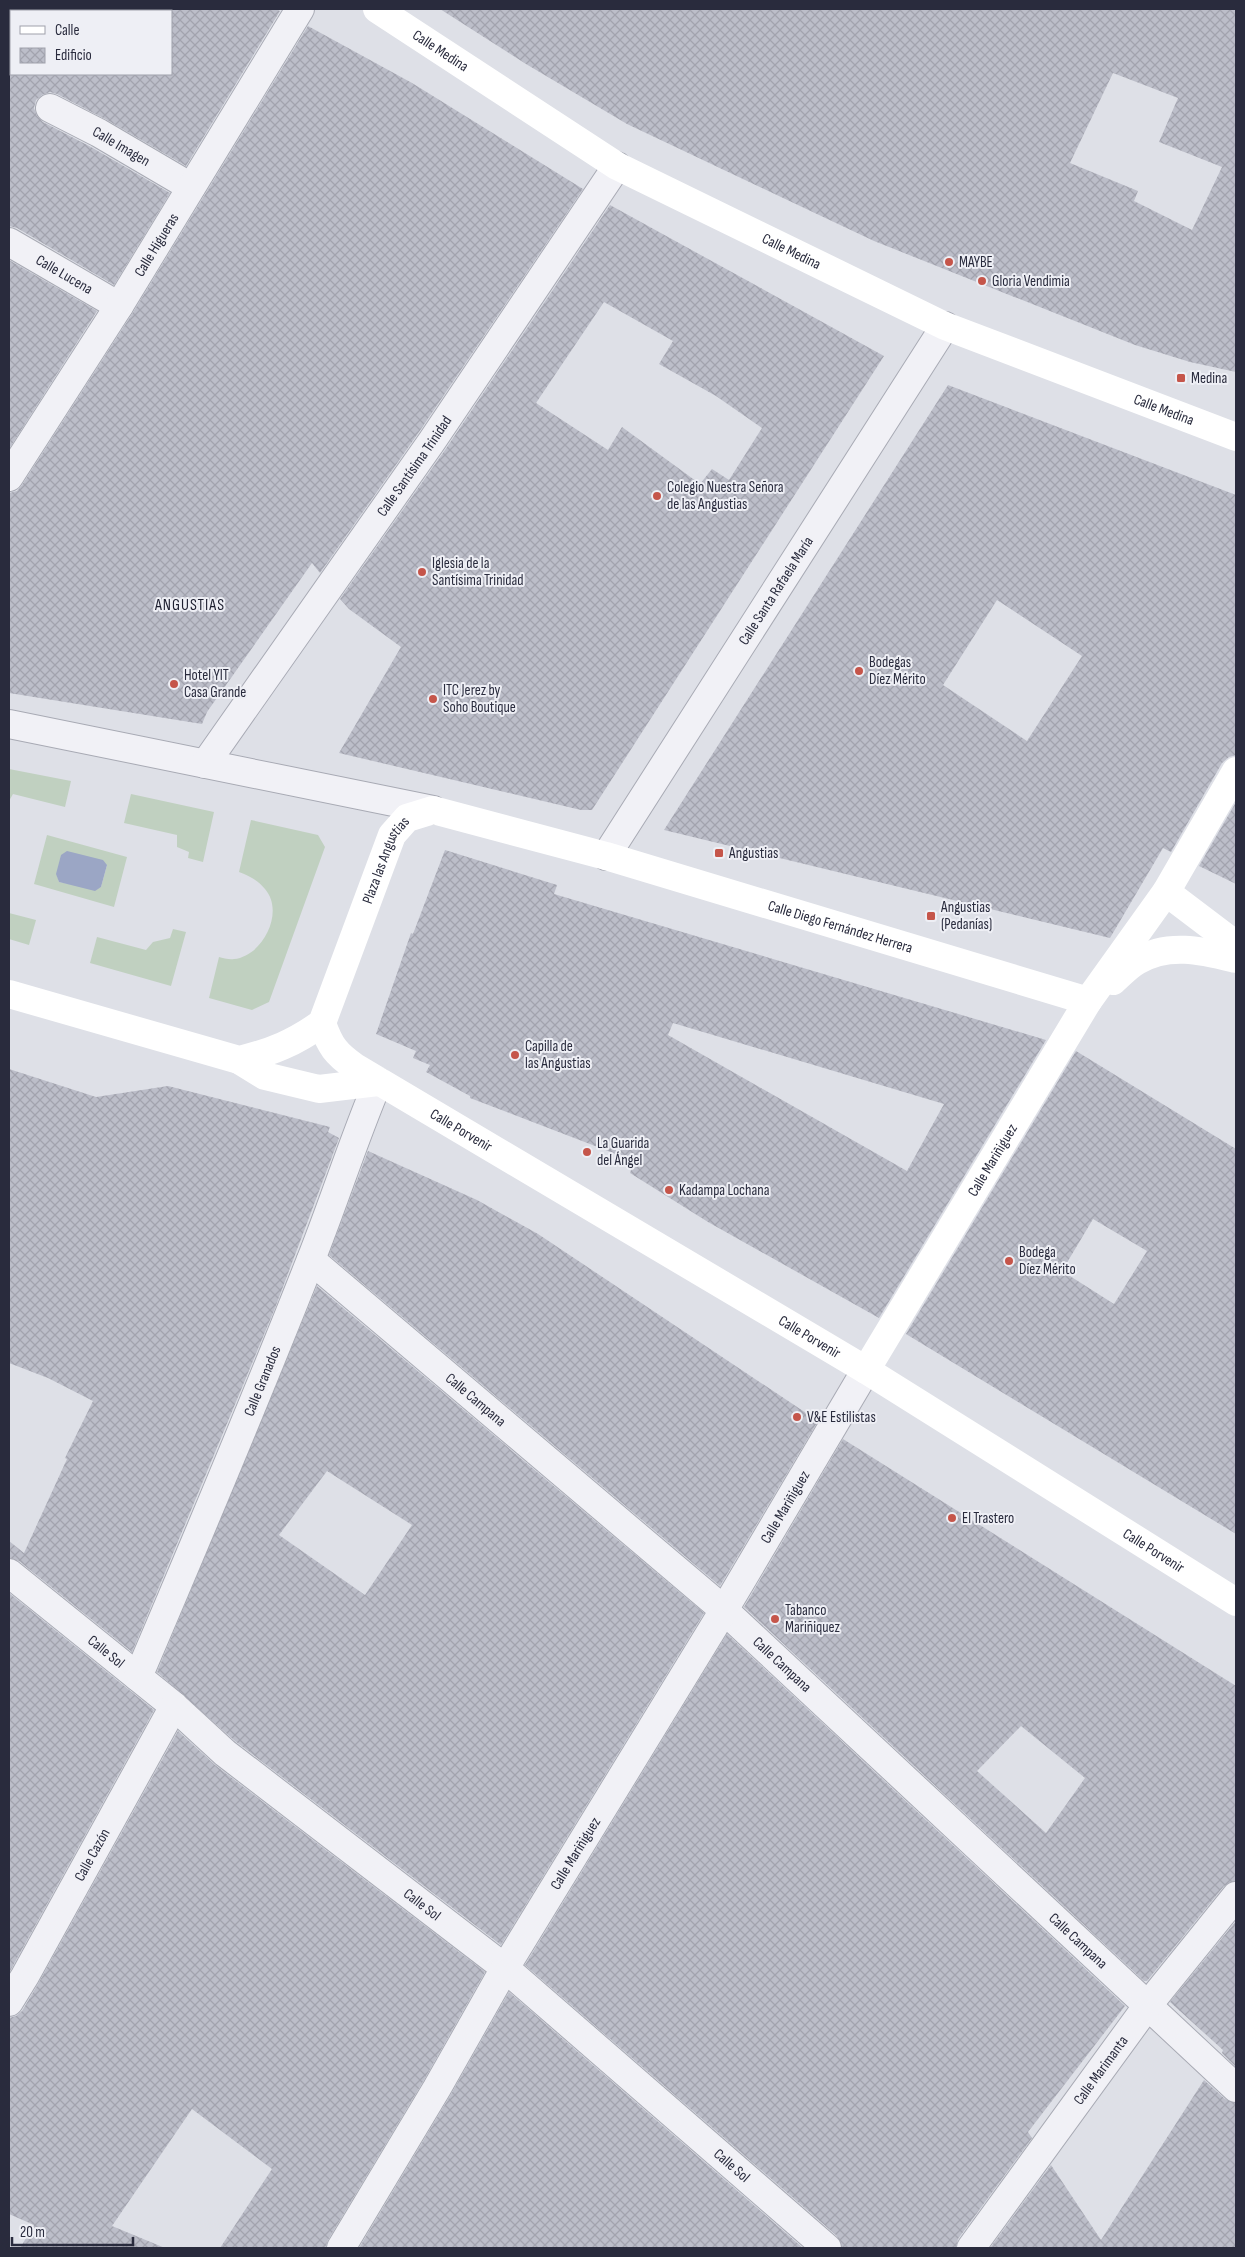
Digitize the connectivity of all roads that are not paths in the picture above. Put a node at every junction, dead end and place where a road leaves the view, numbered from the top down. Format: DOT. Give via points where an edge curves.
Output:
graph roads {
  1 [pos="300,9"];
  2 [pos="377,9"];
  3 [pos="50,108"];
  4 [pos="616,166"];
  5 [pos="191,187"];
  6 [pos="9,242"];
  7 [pos="119,306"];
  8 [pos="945,326"];
  9 [pos="1236,437"];
  10 [pos="9,478"];
  11 [pos="9,724"];
  12 [pos="205,764"];
  13 [pos="1236,771"];
  14 [pos="433,810"];
  15 [pos="606,856"];
  16 [pos="1166,892"];
  17 [pos="1236,945"];
  18 [pos="1236,960"];
  19 [pos="9,994"];
  20 [pos="1088,1001"];
  21 [pos="322,1023"];
  22 [pos="239,1060"];
  23 [pos="378,1082"];
  24 [pos="311,1260"];
  25 [pos="866,1370"];
  26 [pos="9,1573"];
  27 [pos="1236,1602"];
  28 [pos="724,1610"];
  29 [pos="138,1677"];
  30 [pos="174,1706"];
  31 [pos="1236,1896"];
  32 [pos="505,1968"];
  33 [pos="9,2002"];
  34 [pos="1148,2005"];
  35 [pos="1236,2088"];
  36 [pos="341,2248"];
  37 [pos="827,2248"];
  38 [pos="971,2248"];
  1 -- 5 [label="street, Calle Higueras"];
  2 -- 4 [label="street, Calle Medina"];
  3 -- 5 [label="street, Calle Imagen"];
  4 -- 8 [label="street, Calle Medina"];
  4 -- 12 [label="street, Calle Santísima Trinidad" via="432,441"];
  5 -- 7 [label="street, Calle Higueras"];
  6 -- 7 [label="street, Calle Lucena"];
  7 -- 10 [label="street, Calle Higueras"];
  8 -- 9 [label="street, Calle Medina"];
  8 -- 15 [label="street, Calle Santa Rafaela María"];
  11 -- 12 [label="street, Plaza las Angustias"];
  12 -- 14 [label="street, Plaza las Angustias"];
  13 -- 16 [label="street, Calle Mariñiguez"];
  14 -- 15 [label="street, Calle Diego Fernández Herrera"];
  14 -- 21 [label="street, Plaza las Angustias" via="407,818 392,835"];
  15 -- 20 [label="street, Calle Diego Fernández Herrera"];
  16 -- 17 [label="street"];
  16 -- 20 [label="street, Calle Mariñiguez"];
  18 -- 20 [label="street" via="1195,949 1164,951 1137,961"];
  19 -- 22 [label="street"];
  20 -- 25 [label="street, Calle Mariñiguez"];
  21 -- 22 [label="street" via="299,1039 271,1052"];
  21 -- 23 [label="street, Calle Porvenir" via="337,1055"];
  22 -- 23 [label="street" via="265,1076 319,1089"];
  23 -- 24 [label="street, Calle Granados"];
  23 -- 25 [label="street, Calle Porvenir"];
  24 -- 28 [label="street, Calle Campana"];
  24 -- 29 [label="street, Calle Granados" via="218,1491"];
  25 -- 27 [label="street, Calle Porvenir"];
  25 -- 28 [label="street, Calle Mariñiguez"];
  26 -- 29 [label="street, Calle Sol"];
  28 -- 32 [label="street, Calle Mariñiguez"];
  28 -- 34 [label="street, Calle Campana"];
  29 -- 30 [label="street, Calle Sol"];
  30 -- 32 [label="street, Calle Sol" via="225,1753"];
  30 -- 33 [label="street, Calle Cazón"];
  31 -- 34 [label="street, Calle Marimanta"];
  32 -- 36 [label="street, Calle Mariñiguez"];
  32 -- 37 [label="street, Calle Sol"];
  34 -- 35 [label="street, Calle Campana"];
  34 -- 38 [label="street, Calle Marimanta"];
}
